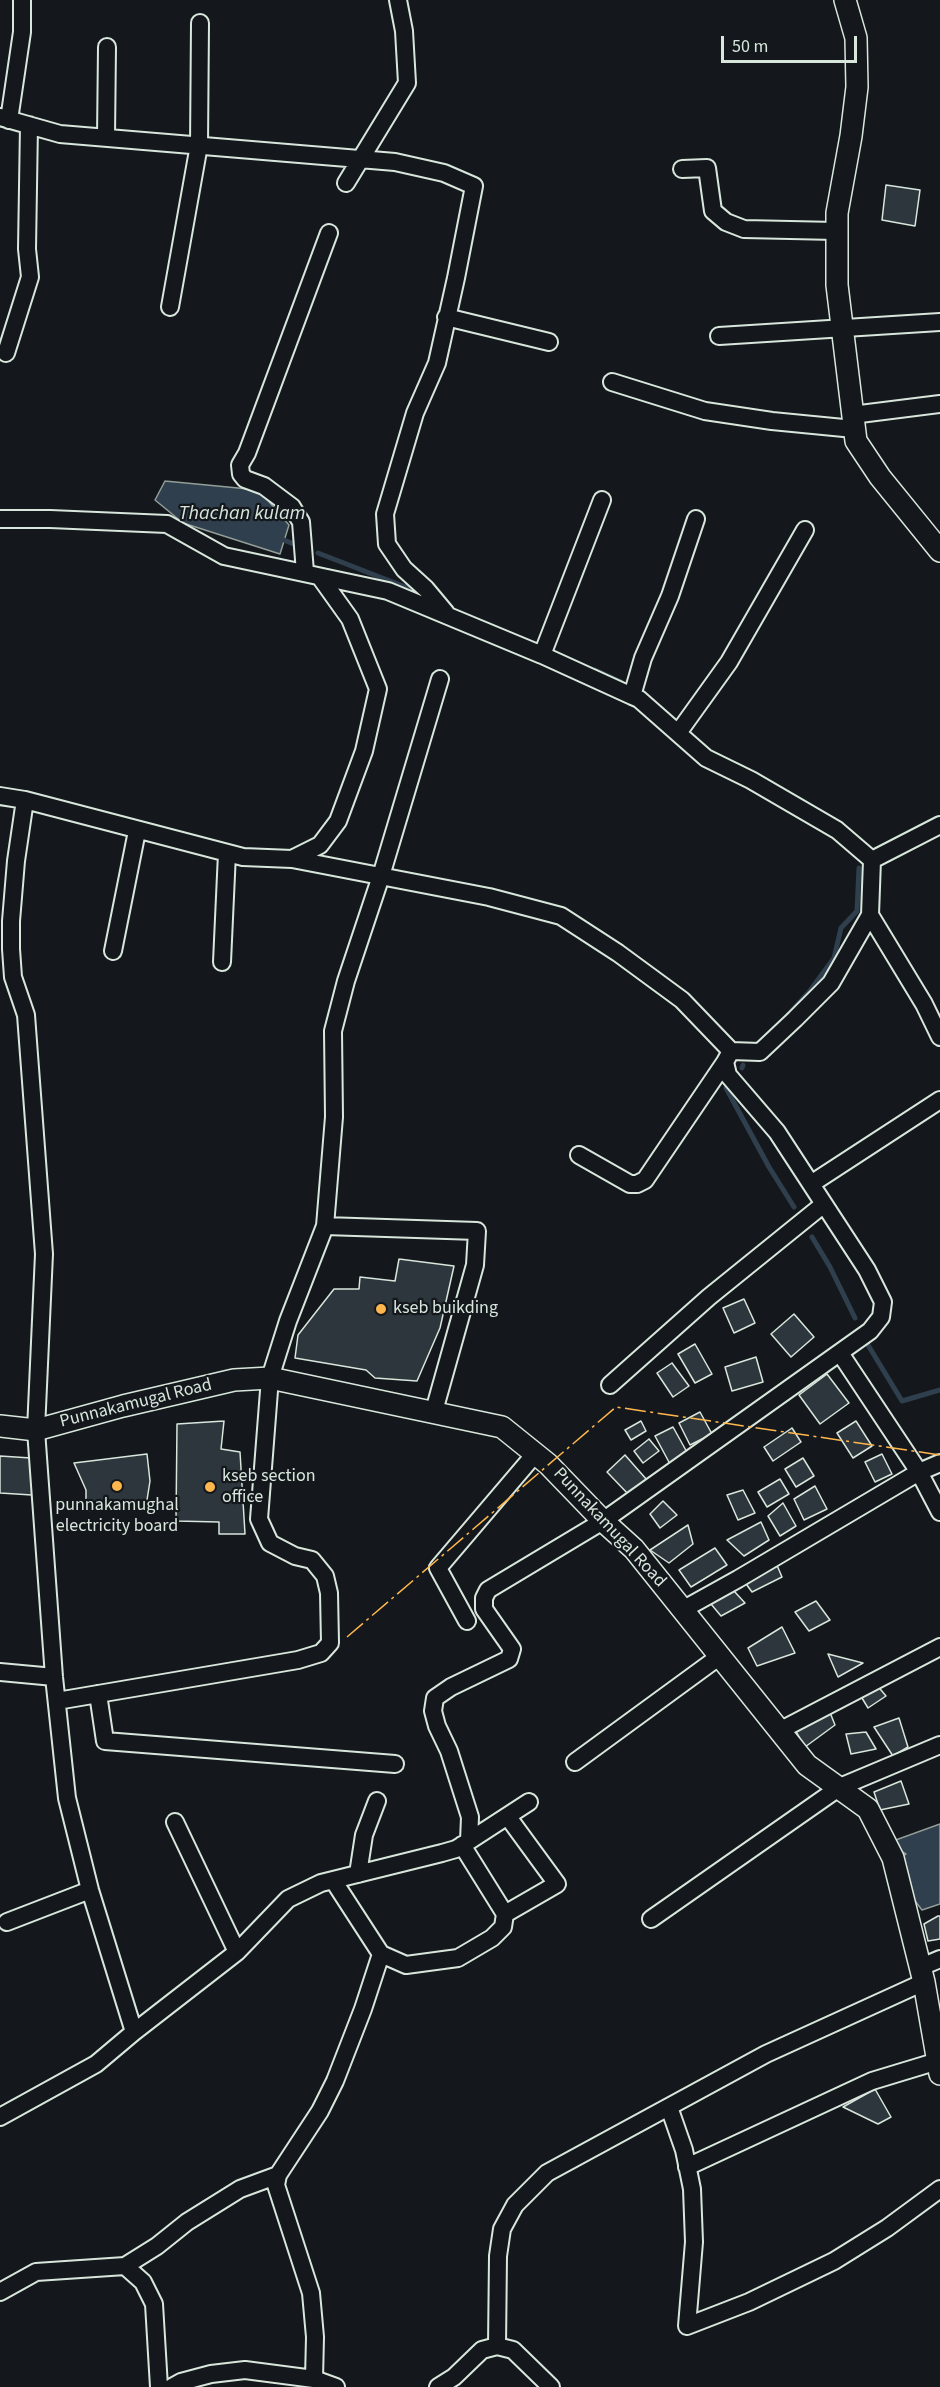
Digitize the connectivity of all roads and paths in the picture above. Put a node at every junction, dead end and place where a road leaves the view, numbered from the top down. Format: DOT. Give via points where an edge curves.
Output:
graph roads {
  1 [pos="22,0"];
  2 [pos="398,0"];
  3 [pos="845,0"];
  4 [pos="200,23"];
  5 [pos="107,47"];
  6 [pos="4,118"];
  7 [pos="28,125"];
  8 [pos="106,137"];
  9 [pos="199,145"];
  10 [pos="362,158"];
  11 [pos="682,169"];
  12 [pos="346,183"];
  13 [pos="837,231"];
  14 [pos="329,233"];
  15 [pos="170,307"];
  16 [pos="446,317"];
  17 [pos="940,322"];
  18 [pos="842,329"];
  19 [pos="719,336"];
  20 [pos="549,342"];
  21 [pos="6,353"];
  22 [pos="612,382"];
  23 [pos="940,404"];
  24 [pos="853,422"];
  25 [pos="602,500"];
  26 [pos="0,519"];
  27 [pos="696,519"];
  28 [pos="805,530"];
  29 [pos="940,551"];
  30 [pos="313,575"];
  31 [pos="449,617"];
  32 [pos="542,655"];
  33 [pos="440,679"];
  34 [pos="632,696"];
  35 [pos="678,733"];
  36 [pos="0,796"];
  37 [pos="25,800"];
  38 [pos="940,825"];
  39 [pos="137,831"];
  40 [pos="227,853"];
  41 [pos="292,859"];
  42 [pos="872,860"];
  43 [pos="381,876"];
  44 [pos="870,915"];
  45 [pos="113,951"];
  46 [pos="222,962"];
  47 [pos="940,1037"];
  48 [pos="728,1057"];
  49 [pos="940,1100"];
  50 [pos="579,1155"];
  51 [pos="811,1184"];
  52 [pos="824,1204"];
  53 [pos="325,1226"];
  54 [pos="840,1353"];
  55 [pos="270,1377"];
  56 [pos="610,1385"];
  57 [pos="434,1412"];
  58 [pos="0,1426"];
  59 [pos="36,1430"];
  60 [pos="536,1454"];
  61 [pos="940,1463"];
  62 [pos="919,1472"];
  63 [pos="940,1512"];
  64 [pos="603,1521"];
  65 [pos="684,1609"];
  66 [pos="467,1621"];
  67 [pos="940,1647"];
  68 [pos="720,1656"];
  69 [pos="0,1672"];
  70 [pos="54,1677"];
  71 [pos="98,1694"];
  72 [pos="57,1701"];
  73 [pos="778,1731"];
  74 [pos="940,1745"];
  75 [pos="575,1762"];
  76 [pos="395,1764"];
  77 [pos="840,1787"];
  78 [pos="377,1801"];
  79 [pos="529,1802"];
  80 [pos="508,1817"];
  81 [pos="175,1821"];
  82 [pos="466,1843"];
  83 [pos="358,1874"];
  84 [pos="333,1880"];
  85 [pos="90,1890"];
  86 [pos="505,1914"];
  87 [pos="651,1920"];
  88 [pos="7,1922"];
  89 [pos="237,1952"];
  90 [pos="381,1954"];
  91 [pos="928,1969"];
  92 [pos="134,2032"];
  93 [pos="939,2068"];
  94 [pos="669,2107"];
  95 [pos="0,2117"];
  96 [pos="687,2167"];
  97 [pos="278,2175"];
  98 [pos="940,2189"];
  99 [pos="125,2266"];
  100 [pos="0,2292"];
  101 [pos="497,2346"];
  102 [pos="314,2379"];
  103 [pos="159,2387"];
  104 [pos="172,2387"];
  105 [pos="336,2387"];
  106 [pos="438,2387"];
  107 [pos="551,2387"];
  1 -- 6 [label="street" via="22,32"];
  2 -- 10 [label="street" via="407,83"];
  3 -- 13 [label="street" via="856,38 857,87"];
  4 -- 9 [label="street"];
  5 -- 8 [label="street"];
  6 -- 7 [label="street"];
  7 -- 8 [label="street" via="60,134"];
  7 -- 21 [label="street" via="30,277"];
  8 -- 9 [label="street"];
  9 -- 10 [label="street"];
  9 -- 15 [label="street"];
  10 -- 12 [label="street"];
  10 -- 16 [label="street" via="444,173 474,186"];
  11 -- 13 [label="street" via="707,168 713,211 726,222 744,229"];
  13 -- 18 [label="street"];
  14 -- 30 [label="street" via="240,465 245,479 264,486 292,507 302,522"];
  16 -- 20 [label="street"];
  16 -- 31 [label="street" via="437,363 415,413 385,514 387,544 404,569"];
  17 -- 18 [label="street"];
  18 -- 19 [label="street"];
  18 -- 24 [label="street"];
  22 -- 24 [label="street" via="705,411 772,421"];
  23 -- 24 [label="street"];
  24 -- 29 [label="street" via="856,441 880,477"];
  25 -- 32 [label="street"];
  26 -- 30 [label="street" via="167,524 224,556"];
  27 -- 34 [label="street"];
  28 -- 35 [label="street" via="729,662"];
  30 -- 31 [label="street" via="388,591"];
  30 -- 41 [label="street" via="350,619 378,689 364,751 338,821 320,845"];
  31 -- 32 [label="street"];
  32 -- 34 [label="street"];
  33 -- 43 [label="street"];
  34 -- 35 [label="street"];
  35 -- 42 [label="street" via="706,758 837,830"];
  36 -- 37 [label="street"];
  37 -- 39 [label="street"];
  37 -- 59 [label="street" via="16,861 11,949 14,978 26,1015 44,1254"];
  38 -- 42 [label="street"];
  39 -- 40 [label="street"];
  39 -- 45 [label="street"];
  40 -- 41 [label="street"];
  40 -- 46 [label="street"];
  41 -- 43 [label="street"];
  42 -- 44 [label="street"];
  43 -- 48 [label="street" via="561,916 682,1000"];
  43 -- 53 [label="street" via="333,1031 334,1117"];
  44 -- 47 [label="street"];
  44 -- 48 [label="street" via="831,983 795,1019 760,1052"];
  48 -- 50 [label="street" via="645,1180 630,1184"];
  48 -- 51 [label="street" via="728,1075 777,1132"];
  49 -- 51 [label="street"];
  51 -- 52 [label="street"];
  52 -- 54 [label="street" via="883,1302 881,1317 870,1331"];
  52 -- 56 [label="street" via="709,1297"];
  53 -- 55 [label="street"];
  53 -- 57 [label="street" via="477,1231 475,1265"];
  54 -- 62 [label="street"];
  54 -- 64 [label="street"];
  55 -- 57 [label="street, Punnakamugal Road"];
  55 -- 59 [label="street, Punnakamugal Road" via="234,1380"];
  55 -- 71 [label="street" via="259,1520 270,1543 312,1560 325,1576 330,1643 321,1653 298,1660"];
  57 -- 60 [label="street, Punnakamugal Road" via="502,1427"];
  58 -- 59 [label="street, Punnakamugal Road"];
  59 -- 70 [label="street"];
  60 -- 64 [label="street, Punnakamugal Road"];
  60 -- 66 [label="street" via="438,1568"];
  61 -- 62 [label="street"];
  62 -- 63 [label="street"];
  62 -- 65 [label="street"];
  64 -- 65 [label="street, Punnakamugal Road" via="634,1549"];
  64 -- 82 [label="street" via="488,1590 484,1609 512,1649 509,1659 435,1698 437,1726 470,1817"];
  65 -- 68 [label="street, Punnakamugal Road"];
  67 -- 73 [label="street"];
  68 -- 73 [label="street, Punnakamugal Road"];
  68 -- 75 [label="street"];
  69 -- 70 [label="street"];
  70 -- 72 [label="street"];
  71 -- 72 [label="street"];
  71 -- 76 [label="street" via="105,1741"];
  72 -- 85 [label="street" via="67,1798"];
  73 -- 77 [label="street, Punnakamugal Road" via="807,1765"];
  74 -- 77 [label="street"];
  77 -- 87 [label="street"];
  77 -- 91 [label="street, Punnakamugal Road" via="868,1809 893,1858"];
  78 -- 83 [label="street" via="364,1835"];
  79 -- 80 [label="street"];
  80 -- 82 [label="street"];
  80 -- 86 [label="street" via="557,1884"];
  81 -- 89 [label="street"];
  82 -- 83 [label="street"];
  82 -- 86 [label="street"];
  83 -- 84 [label="street"];
  84 -- 89 [label="street" via="288,1899"];
  84 -- 90 [label="street"];
  85 -- 88 [label="street"];
  85 -- 92 [label="street"];
  86 -- 90 [label="street" via="503,1927 492,1938 458,1958 406,1965"];
  89 -- 92 [label="street"];
  90 -- 97 [label="street" via="335,2081"];
  91 -- 93 [label="street, Punnakamugal Road"];
  91 -- 94 [label="street"];
  92 -- 95 [label="street" via="96,2064"];
  93 -- 96 [label="street" via="872,2081"];
  94 -- 96 [label="street"];
  94 -- 101 [label="street" via="547,2173 515,2205 502,2229 498,2256"];
  96 -- 98 [label="street" via="694,2242 687,2326 749,2302 834,2261"];
  97 -- 99 [label="street" via="240,2189"];
  97 -- 102 [label="street" via="276,2186 311,2292"];
  99 -- 100 [label="street" via="36,2272"];
  99 -- 103 [label="street" via="143,2282 154,2304"];
  101 -- 106 [label="street" via="482,2350 454,2378"];
  101 -- 107 [label="street" via="513,2350"];
  102 -- 104 [label="street" via="245,2370 211,2374"];
  102 -- 105 [label="street"];
}
